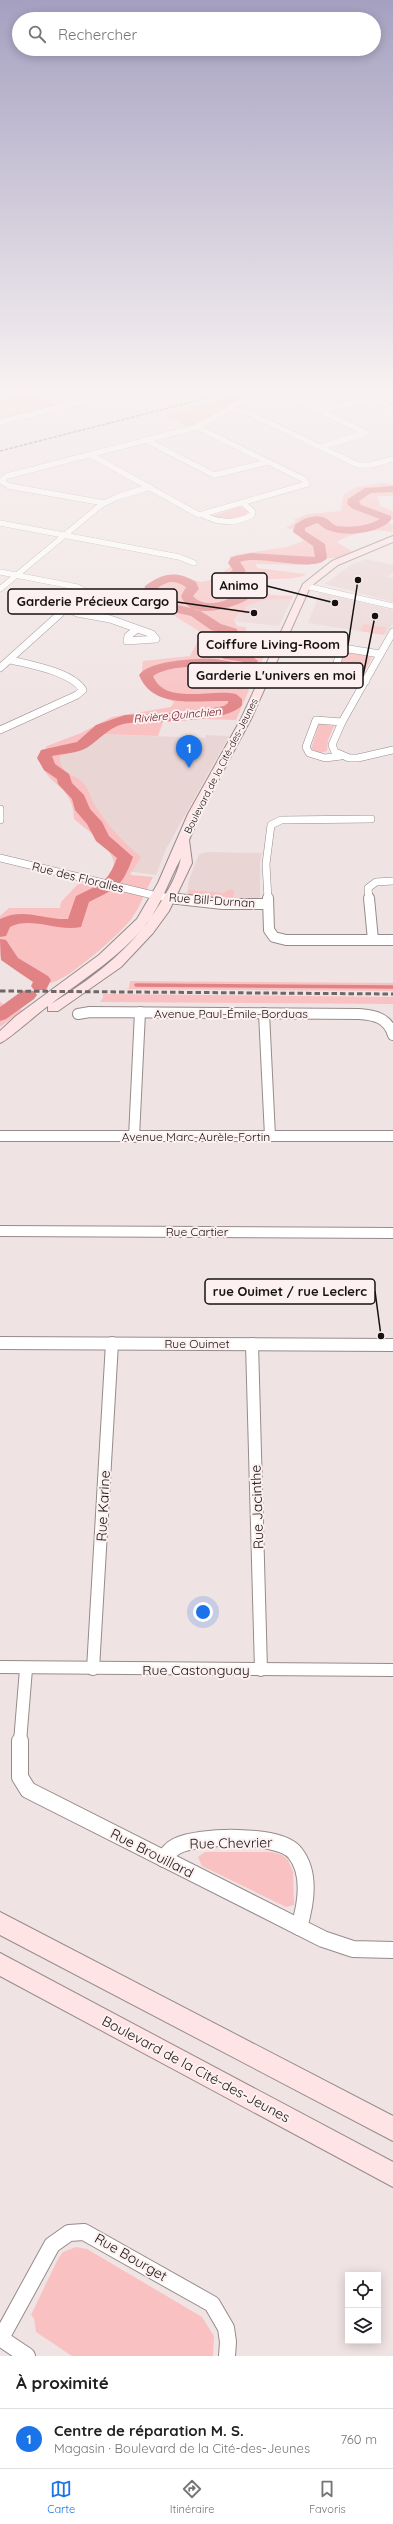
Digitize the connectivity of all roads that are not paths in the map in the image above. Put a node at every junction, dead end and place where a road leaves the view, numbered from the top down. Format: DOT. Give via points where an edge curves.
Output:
graph roads {
  1 [pos="104,503"];
  2 [pos="180,503"];
  3 [pos="243,503"];
  4 [pos="203,515"];
  5 [pos="0,523"];
  6 [pos="65,534"];
  7 [pos="393,539"];
  8 [pos="194,563"];
  9 [pos="0,572"];
  10 [pos="16,575"];
  11 [pos="306,586"];
  12 [pos="0,589"];
  13 [pos="393,606"];
  14 [pos="66,611"];
  15 [pos="137,629"];
  16 [pos="393,632"];
  17 [pos="380,654"];
  18 [pos="11,660"];
  19 [pos="0,668"];
  20 [pos="366,681"];
  21 [pos="342,722"];
  22 [pos="0,730"];
  23 [pos="393,750"];
  24 [pos="341,756"];
  25 [pos="0,809"];
  26 [pos="371,819"];
  27 [pos="0,820"];
  28 [pos="183,840"];
  29 [pos="0,858"];
  30 [pos="393,881"];
  31 [pos="164,897"];
  32 [pos="268,904"];
  33 [pos="373,940"];
  34 [pos="393,940"];
  35 [pos="140,1012"];
  36 [pos="264,1013"];
  37 [pos="78,1014"];
  38 [pos="393,1035"];
  39 [pos="0,1039"];
  40 [pos="0,1042"];
  41 [pos="0,1136"];
  42 [pos="270,1136"];
  43 [pos="393,1136"];
  44 [pos="134,1137"];
  45 [pos="0,1231"];
  46 [pos="393,1233"];
  47 [pos="0,1343"];
  48 [pos="112,1343"];
  49 [pos="252,1344"];
  50 [pos="393,1345"];
  51 [pos="0,1667"];
  52 [pos="26,1668"];
  53 [pos="94,1669"];
  54 [pos="261,1670"];
  55 [pos="393,1670"];
  56 [pos="164,1860"];
  57 [pos="0,1923"];
  58 [pos="299,1927"];
  59 [pos="393,1950"];
  60 [pos="0,1964"];
  61 [pos="393,2129"];
  62 [pos="392,2170"];
  63 [pos="0,2338"];
  64 [pos="27,2356"];
  65 [pos="227,2356"];
  1 -- 6 [label="street"];
  2 -- 4 [label="street"];
  3 -- 4 [label="street"];
  3 -- 4 [label="street" via="253,512 244,520 225,521"];
  5 -- 6 [label="street"];
  6 -- 8 [label="street" via="179,557"];
  6 -- 10 [label="street"];
  7 -- 11 [label="main road, Boulevard de la Cité-des-Jeunes" via="337,561 319,572"];
  9 -- 10 [label="street"];
  10 -- 12 [label="street"];
  10 -- 14 [label="street" via="84,590 84,594"];
  11 -- 13 [label="street"];
  11 -- 28 [label="main road, Boulevard de la Cité-des-Jeunes" via="246,719 194,814"];
  14 -- 15 [label="street" via="110,620"];
  14 -- 18 [label="street"];
  16 -- 17 [label="street"];
  17 -- 20 [label="street"];
  17 -- 20 [label="street" via="349,649 340,653 334,672"];
  18 -- 19 [label="street"];
  18 -- 22 [label="street" via="52,671 80,685 83,690"];
  20 -- 21 [label="street"];
  21 -- 24 [label="street" via="332,745 333,751"];
  21 -- 24 [label="street" via="316,720 306,747 309,754 319,757"];
  23 -- 24 [label="street" via="364,758"];
  25 -- 27 [label="street"];
  26 -- 32 [label="street" via="281,820 273,823 266,864"];
  28 -- 31 [label="main road, Boulevard de la Cité-des-Jeunes" via="175,855"];
  28 -- 31 [label="main road, Boulevard de la Cité-des-Jeunes" via="187,858"];
  29 -- 31 [label="street, Rue des Floralies"];
  30 -- 33 [label="street" via="376,882 368,888"];
  31 -- 32 [label="street, Rue Bill-Durnan" via="223,904"];
  31 -- 39 [label="main road, Boulevard de la Cité-des-Jeunes" via="120,944 66,988 21,1019"];
  31 -- 40 [label="main road, Boulevard de la Cité-des-Jeunes" via="153,928 121,961 95,981"];
  32 -- 33 [label="street" via="270,933 277,938"];
  33 -- 34 [label="street"];
  35 -- 36 [label="street, Avenue Paul-Émile-Borduas"];
  35 -- 37 [label="street, Avenue Paul-Émile-Borduas"];
  35 -- 44 [label="street"];
  36 -- 38 [label="street, Avenue Paul-Émile-Borduas" via="359,1014 383,1019 390,1025"];
  36 -- 42 [label="street"];
  41 -- 44 [label="street, Avenue Marc-Aurèle-Fortin"];
  42 -- 43 [label="street, Avenue Marc-Aurèle-Fortin"];
  42 -- 44 [label="street, Avenue Marc-Aurèle-Fortin"];
  45 -- 46 [label="street, Rue Cartier"];
  47 -- 48 [label="street, Rue Ouimet"];
  48 -- 49 [label="street, Rue Ouimet"];
  48 -- 53 [label="street, Rue Karine"];
  49 -- 50 [label="street, Rue Ouimet"];
  49 -- 54 [label="street, Rue Jacinthe"];
  51 -- 52 [label="street, Rue Castonguay"];
  52 -- 53 [label="street, Rue Castonguay"];
  52 -- 56 [label="street, Rue Brouillard" via="18,1759 20,1777 24,1784 36,1795"];
  53 -- 54 [label="street, Rue Castonguay"];
  54 -- 55 [label="street, Rue Castonguay"];
  56 -- 58 [label="street, Rue Brouillard"];
  56 -- 58 [label="street, Rue Chevrier" via="172,1849 190,1842 270,1840 286,1844 297,1855 303,1868 305,1903"];
  57 -- 61 [label="main road"];
  58 -- 59 [label="street, Rue Brouillard" via="341,1946"];
  60 -- 62 [label="main road, Boulevard de la Cité-des-Jeunes"];
  63 -- 64 [label="street, Rue Bourget"];
  63 -- 65 [label="street, Rue Bourget" via="52,2245 62,2236 82,2231 212,2304 226,2330"];
}
